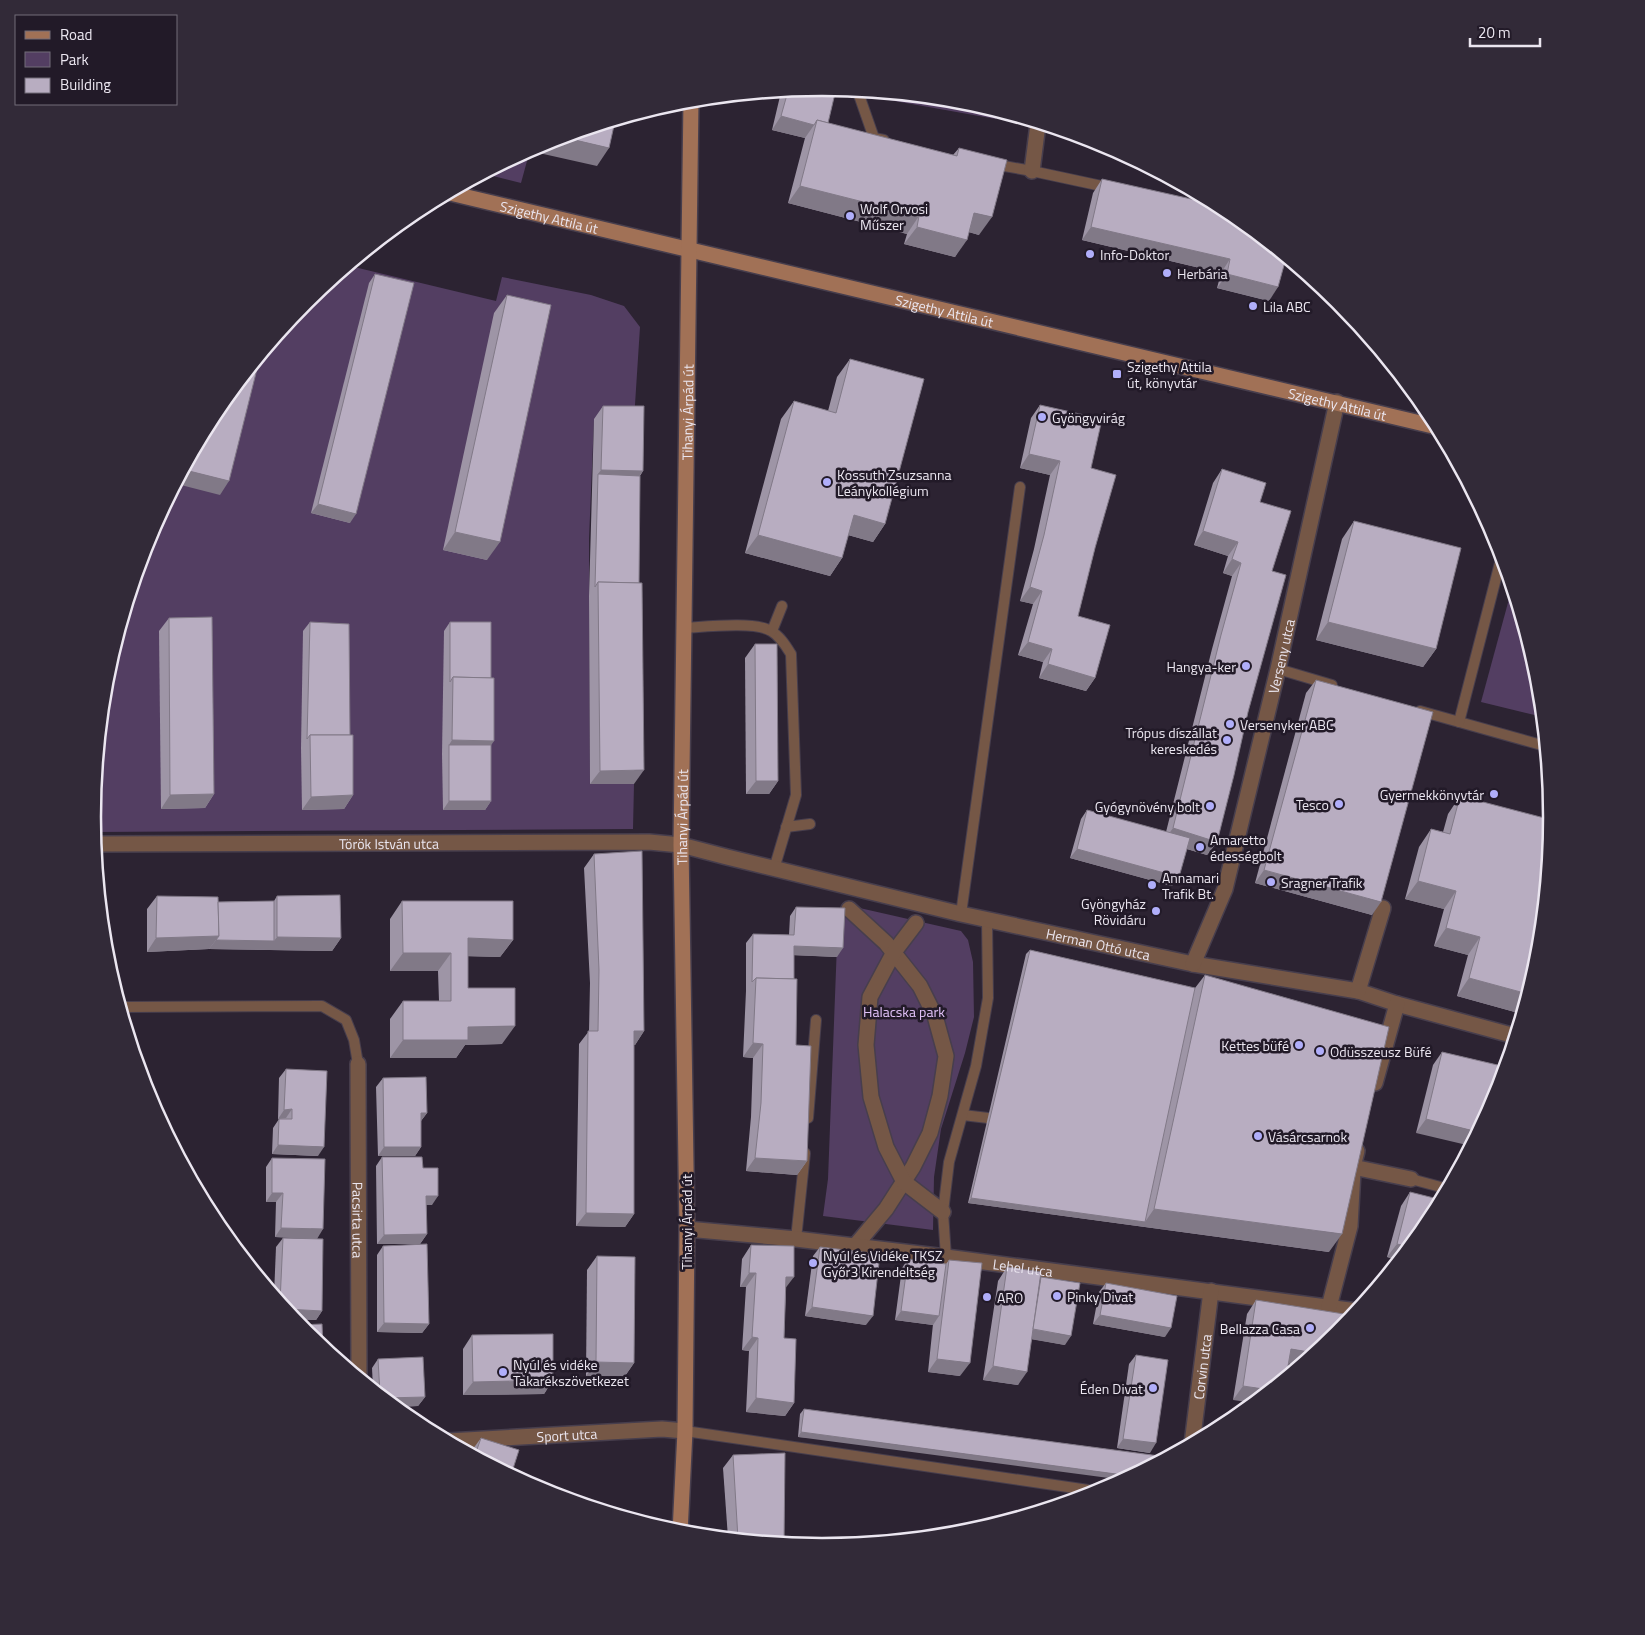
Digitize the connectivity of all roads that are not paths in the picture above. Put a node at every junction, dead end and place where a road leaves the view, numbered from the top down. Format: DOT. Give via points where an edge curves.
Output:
graph roads {
  1 [pos="860,98"];
  2 [pos="691,108"];
  3 [pos="1037,130"];
  4 [pos="893,142"];
  5 [pos="985,162"];
  6 [pos="1032,170"];
  7 [pos="1117,190"];
  8 [pos="459,195"];
  9 [pos="690,249"];
  10 [pos="1337,402"];
  11 [pos="1427,424"];
  12 [pos="1020,487"];
  13 [pos="1499,568"];
  14 [pos="782,606"];
  15 [pos="683,628"];
  16 [pos="772,631"];
  17 [pos="1278,669"];
  18 [pos="1342,688"];
  19 [pos="1406,706"];
  20 [pos="1459,722"];
  21 [pos="1540,744"];
  22 [pos="810,824"];
  23 [pos="786,827"];
  24 [pos="102,844"];
  25 [pos="681,845"];
  26 [pos="774,869"];
  27 [pos="1383,908"];
  28 [pos="849,909"];
  29 [pos="961,914"];
  30 [pos="987,920"];
  31 [pos="916,923"];
  32 [pos="894,952"];
  33 [pos="1192,964"];
  34 [pos="1358,991"];
  35 [pos="1397,1004"];
  36 [pos="127,1007"];
  37 [pos="816,1020"];
  38 [pos="1510,1035"];
  39 [pos="358,1064"];
  40 [pos="1371,1100"];
  41 [pos="963,1115"];
  42 [pos="988,1118"];
  43 [pos="1361,1138"];
  44 [pos="1353,1167"];
  45 [pos="1411,1179"];
  46 [pos="904,1182"];
  47 [pos="1441,1187"];
  48 [pos="943,1212"];
  49 [pos="687,1229"];
  50 [pos="796,1239"];
  51 [pos="855,1246"];
  52 [pos="946,1257"];
  53 [pos="1211,1290"];
  54 [pos="1329,1307"];
  55 [pos="1350,1310"];
  56 [pos="359,1370"];
  57 [pos="685,1432"];
  58 [pos="1193,1436"];
  59 [pos="459,1440"];
  60 [pos="1084,1489"];
  61 [pos="680,1525"];
  1 -- 4 [label="lane" via="874,138"];
  2 -- 9 [label="street, Tihanyi Árpád út"];
  3 -- 6 [label="street"];
  5 -- 6 [label="lane"];
  6 -- 7 [label="lane"];
  8 -- 9 [label="street, Szigethy Attila út"];
  9 -- 10 [label="street, Szigethy Attila út"];
  9 -- 15 [label="street, Tihanyi Árpád út"];
  10 -- 11 [label="street, Szigethy Attila út"];
  10 -- 17 [label="street, Verseny utca"];
  12 -- 29 [label="lane"];
  13 -- 20 [label="lane"];
  14 -- 16 [label="lane"];
  15 -- 16 [label="lane" via="749,626"];
  15 -- 25 [label="street, Tihanyi Árpád út"];
  16 -- 23 [label="lane" via="791,654 796,795"];
  17 -- 18 [label="lane"];
  17 -- 33 [label="street, Verseny utca" via="1225,889"];
  19 -- 20 [label="lane"];
  20 -- 21 [label="lane"];
  22 -- 23 [label="lane"];
  23 -- 26 [label="lane"];
  24 -- 25 [label="street, Török István utca" via="649,842"];
  25 -- 26 [label="street, Herman Ottó utca"];
  25 -- 49 [label="street, Tihanyi Árpád út"];
  26 -- 29 [label="street, Herman Ottó utca"];
  27 -- 34 [label="street"];
  28 -- 32 [label="street"];
  29 -- 30 [label="street, Herman Ottó utca"];
  30 -- 33 [label="street, Herman Ottó utca"];
  30 -- 41 [label="lane" via="988,998"];
  31 -- 32 [label="street"];
  32 -- 46 [label="street" via="870,997 866,1045 871,1097 886,1147"];
  32 -- 46 [label="street" via="920,986 935,1016 946,1056 930,1133"];
  33 -- 34 [label="street, Herman Ottó utca"];
  34 -- 35 [label="street, Herman Ottó utca"];
  35 -- 38 [label="street, Herman Ottó utca"];
  35 -- 40 [label="street"];
  36 -- 39 [label="lane" via="322,1006 346,1020"];
  37 -- 50 [label="lane"];
  39 -- 56 [label="street, Pacsirta utca"];
  41 -- 42 [label="lane"];
  41 -- 48 [label="lane" via="948,1162"];
  43 -- 44 [label="street"];
  44 -- 45 [label="street"];
  44 -- 54 [label="street" via="1350,1226"];
  45 -- 47 [label="lane"];
  46 -- 48 [label="street"];
  46 -- 51 [label="street"];
  48 -- 52 [label="lane"];
  49 -- 50 [label="street, Lehel utca"];
  49 -- 57 [label="street, Tihanyi Árpád út"];
  50 -- 51 [label="street, Lehel utca"];
  51 -- 52 [label="street, Lehel utca"];
  52 -- 53 [label="street, Lehel utca"];
  53 -- 54 [label="street, Lehel utca"];
  53 -- 58 [label="street, Corvin utca"];
  54 -- 55 [label="street, Lehel utca"];
  57 -- 59 [label="street, Sport utca" via="662,1430"];
  57 -- 60 [label="lane"];
  57 -- 61 [label="street, Tihanyi Árpád út"];
}
